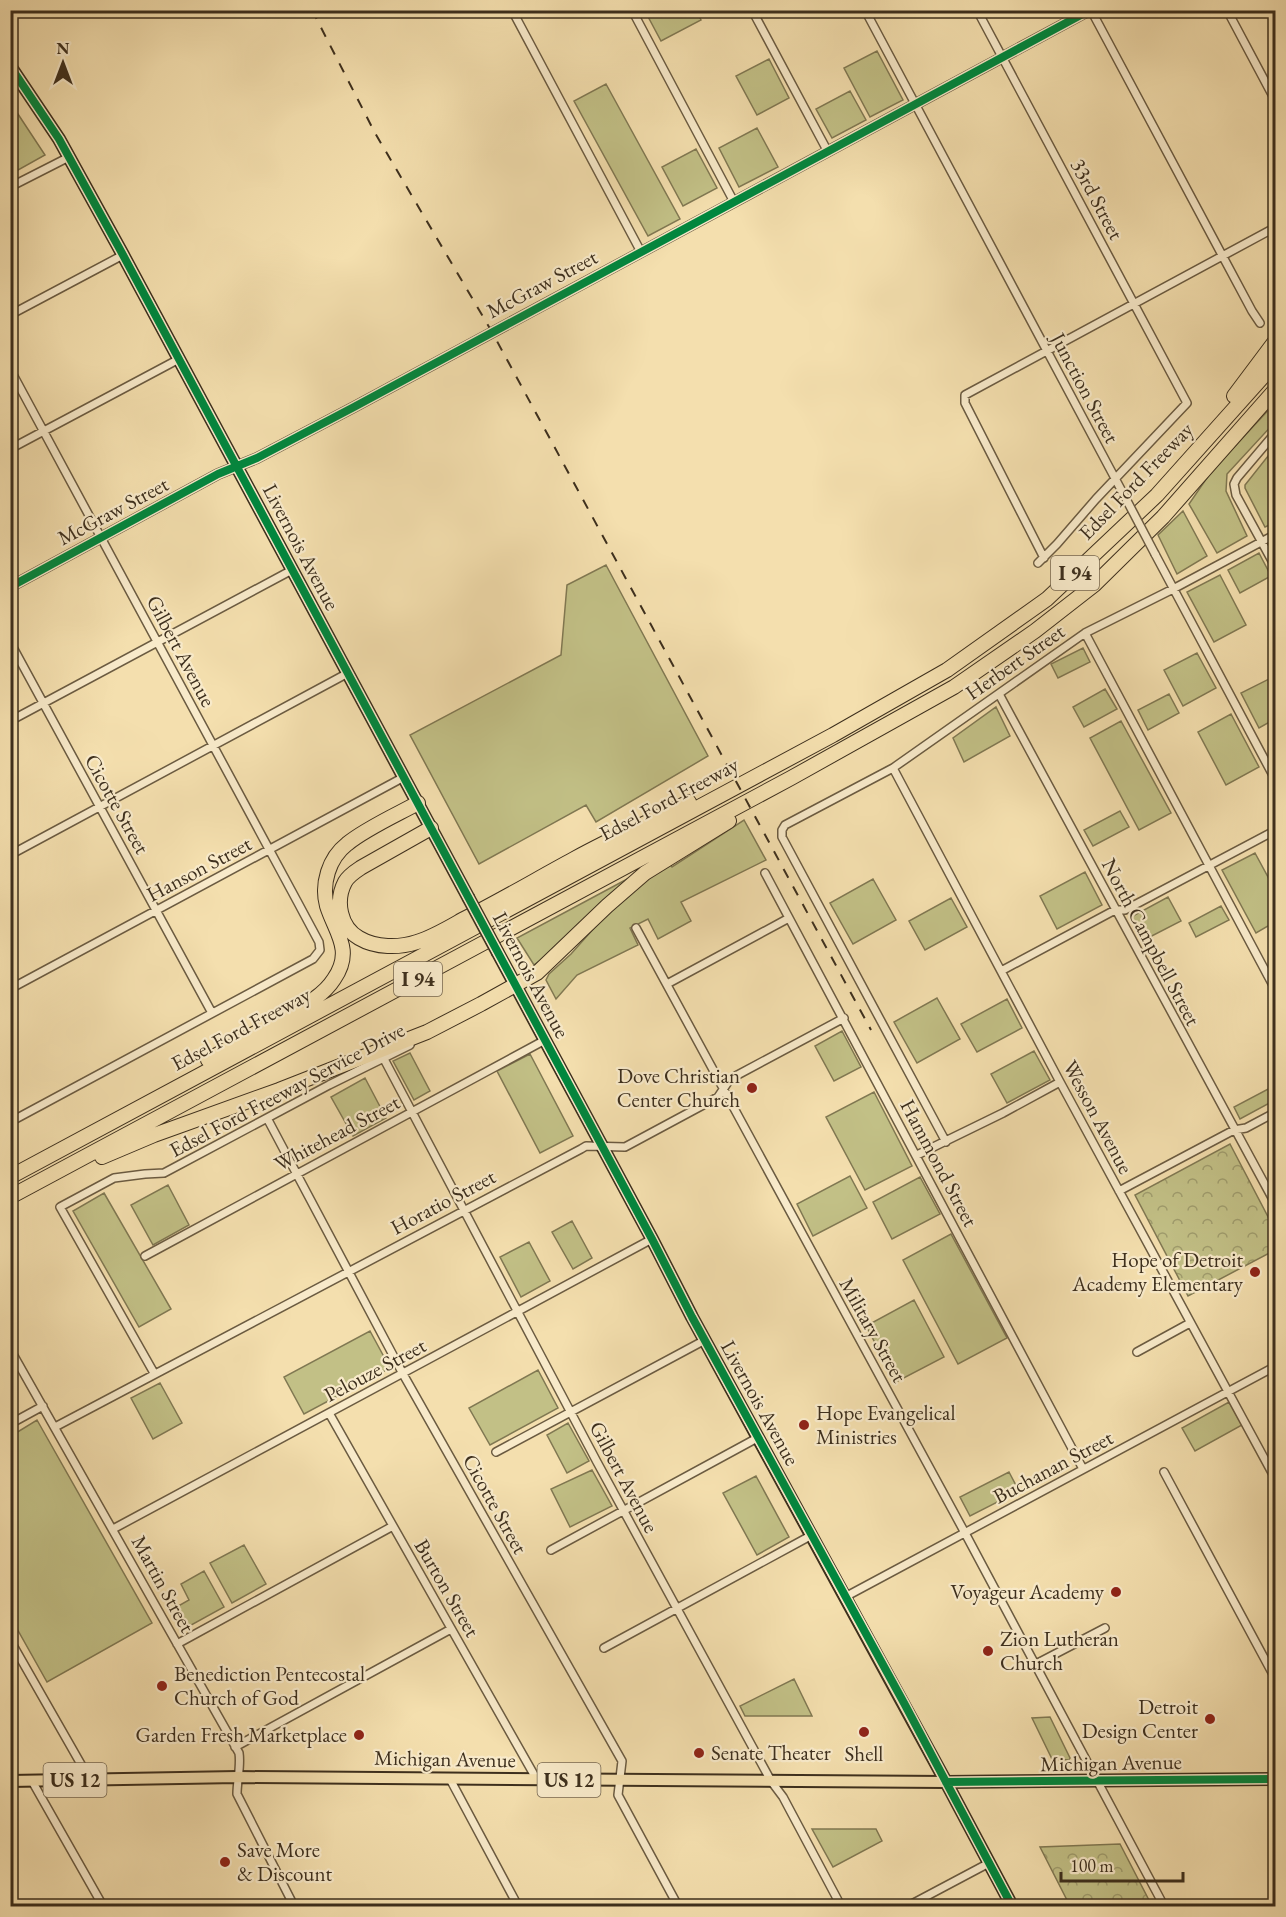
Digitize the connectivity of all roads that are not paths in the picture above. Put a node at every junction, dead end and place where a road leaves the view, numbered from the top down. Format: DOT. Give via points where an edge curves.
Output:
graph roads {
  1 [pos="512,10"];
  2 [pos="632,10"];
  3 [pos="752,10"];
  4 [pos="865,10"];
  5 [pos="977,10"];
  6 [pos="1090,10"];
  7 [pos="1227,10"];
  8 [pos="1002,58"];
  9 [pos="10,66"];
  10 [pos="1275,102"];
  11 [pos="915,105"];
  12 [pos="828,152"];
  13 [pos="69,157"];
  14 [pos="10,188"];
  15 [pos="734,202"];
  16 [pos="1275,227"];
  17 [pos="641,252"];
  18 [pos="123,255"];
  19 [pos="1222,256"];
  20 [pos="1134,303"];
  21 [pos="10,315"];
  22 [pos="1260,323"];
  23 [pos="1275,340"];
  24 [pos="1046,350"];
  25 [pos="178,358"];
  26 [pos="1275,362"];
  27 [pos="10,369"];
  28 [pos="1275,389"];
  29 [pos="1187,403"];
  30 [pos="1220,423"];
  31 [pos="44,431"];
  32 [pos="1275,432"];
  33 [pos="10,449"];
  34 [pos="237,467"];
  35 [pos="1114,480"];
  36 [pos="1275,534"];
  37 [pos="101,538"];
  38 [pos="1262,542"];
  39 [pos="1275,568"];
  40 [pos="292,570"];
  41 [pos="10,587"];
  42 [pos="1173,589"];
  43 [pos="1085,633"];
  44 [pos="10,642"];
  45 [pos="158,642"];
  46 [pos="348,673"];
  47 [pos="999,694"];
  48 [pos="44,703"];
  49 [pos="10,721"];
  50 [pos="213,746"];
  51 [pos="893,768"];
  52 [pos="757,776"];
  53 [pos="404,777"];
  54 [pos="791,778"];
  55 [pos="1275,781"];
  56 [pos="418,803"];
  57 [pos="100,807"];
  58 [pos="431,828"];
  59 [pos="1275,830"];
  60 [pos="270,850"];
  61 [pos="10,855"];
  62 [pos="1209,866"];
  63 [pos="765,873"];
  64 [pos="156,910"];
  65 [pos="1115,910"];
  66 [pos="789,918"];
  67 [pos="636,928"];
  68 [pos="1001,971"];
  69 [pos="514,982"];
  70 [pos="667,984"];
  71 [pos="10,989"];
  72 [pos="1275,991"];
  73 [pos="213,1013"];
  74 [pos="844,1018"];
  75 [pos="427,1032"];
  76 [pos="545,1040"];
  77 [pos="384,1059"];
  78 [pos="1060,1082"];
  79 [pos="723,1089"];
  80 [pos="411,1111"];
  81 [pos="1275,1112"];
  82 [pos="267,1118"];
  83 [pos="116,1120"];
  84 [pos="11,1121"];
  85 [pos="1234,1130"];
  86 [pos="946,1142"];
  87 [pos="602,1146"];
  88 [pos="917,1155"];
  89 [pos="296,1173"];
  90 [pos="10,1177"];
  91 [pos="44,1179"];
  92 [pos="1119,1191"];
  93 [pos="10,1197"];
  94 [pos="1275,1205"];
  95 [pos="463,1210"];
  96 [pos="652,1239"];
  97 [pos="144,1256"];
  98 [pos="348,1271"];
  99 [pos="517,1312"];
  100 [pos="1190,1323"];
  101 [pos="705,1340"];
  102 [pos="10,1349"];
  103 [pos="1137,1352"];
  104 [pos="1275,1366"];
  105 [pos="154,1373"];
  106 [pos="403,1374"];
  107 [pos="1228,1391"];
  108 [pos="42,1406"];
  109 [pos="571,1411"];
  110 [pos="329,1413"];
  111 [pos="10,1424"];
  112 [pos="55,1427"];
  113 [pos="759,1437"];
  114 [pos="496,1452"];
  115 [pos="1083,1469"];
  116 [pos="1164,1472"];
  117 [pos="1275,1480"];
  118 [pos="623,1510"];
  119 [pos="393,1526"];
  120 [pos="113,1530"];
  121 [pos="964,1533"];
  122 [pos="812,1535"];
  123 [pos="551,1550"];
  124 [pos="846,1597"];
  125 [pos="676,1609"];
  126 [pos="1106,1628"];
  127 [pos="451,1629"];
  128 [pos="10,1640"];
  129 [pos="177,1644"];
  130 [pos="604,1648"];
  131 [pos="1034,1665"];
  132 [pos="1275,1680"];
  133 [pos="235,1747"];
  134 [pos="237,1777"];
  135 [pos="450,1779"];
  136 [pos="1275,1779"];
  137 [pos="90,1780"];
  138 [pos="537,1780"];
  139 [pos="619,1780"];
  140 [pos="10,1781"];
  141 [pos="32,1781"];
  142 [pos="771,1781"];
  143 [pos="1096,1781"];
  144 [pos="946,1782"];
  145 [pos="989,1863"];
  146 [pos="103,1906"];
  147 [pos="294,1906"];
  148 [pos="518,1906"];
  149 [pos="678,1906"];
  150 [pos="841,1906"];
  151 [pos="908,1906"];
  152 [pos="1012,1906"];
  153 [pos="1164,1906"];
  1 -- 17 [label="street"];
  2 -- 15 [label="street"];
  3 -- 12 [label="street"];
  4 -- 11 [label="street, Junction Street"];
  5 -- 8 [label="street, 33rd Street"];
  6 -- 8 [label="street, McGraw Street"];
  6 -- 19 [label="street"];
  7 -- 10 [label="street"];
  8 -- 11 [label="street, McGraw Street"];
  8 -- 20 [label="street, 33rd Street"];
  9 -- 13 [label="main road, Livernois Avenue"];
  11 -- 12 [label="street, McGraw Street"];
  11 -- 24 [label="street, Junction Street"];
  12 -- 15 [label="street, McGraw Street"];
  13 -- 14 [label="street"];
  13 -- 18 [label="main road, Livernois Avenue"];
  15 -- 17 [label="street, McGraw Street"];
  16 -- 19 [label="street"];
  17 -- 34 [label="street, McGraw Street"];
  18 -- 21 [label="street"];
  18 -- 25 [label="main road, Livernois Avenue"];
  19 -- 20 [label="street"];
  19 -- 22 [label="street"];
  20 -- 24 [label="street"];
  20 -- 29 [label="street, 33rd Street"];
  23 -- 30 [label="highway" via="1234,396"];
  24 -- 35 [label="street, Junction Street"];
  24 -- 35 [label="street, Edsel Ford Freeway" via="963,398 1041,561"];
  25 -- 31 [label="street"];
  25 -- 34 [label="main road, Livernois Avenue"];
  26 -- 30 [label="highway, Edsel Ford Freeway / I 94"];
  27 -- 31 [label="street, Gilbert Avenue"];
  28 -- 54 [label="highway, Edsel Ford Freeway / I 94" via="1163,517 1094,585 954,687"];
  29 -- 35 [label="street, Edsel Ford Freeway"];
  30 -- 52 [label="highway, Edsel Ford Freeway / I 94" via="1146,507 1047,599 914,690"];
  31 -- 33 [label="street"];
  31 -- 37 [label="street, Gilbert Avenue"];
  32 -- 38 [label="street" via="1234,484"];
  34 -- 37 [label="street, McGraw Street"];
  34 -- 40 [label="main road, Livernois Avenue"];
  35 -- 42 [label="street, Junction Street, bridge"];
  36 -- 38 [label="street, Herbert Street"];
  37 -- 41 [label="street, McGraw Street"];
  37 -- 45 [label="street, Gilbert Avenue"];
  38 -- 39 [label="street"];
  38 -- 42 [label="street, Herbert Street"];
  40 -- 45 [label="street"];
  40 -- 46 [label="main road, Livernois Avenue"];
  42 -- 43 [label="street, Herbert Street"];
  42 -- 55 [label="street, Junction Street"];
  43 -- 47 [label="street, Herbert Street"];
  43 -- 62 [label="street"];
  44 -- 48 [label="street, Cicotte Street"];
  45 -- 48 [label="street"];
  45 -- 50 [label="street, Gilbert Avenue"];
  46 -- 50 [label="street"];
  46 -- 53 [label="main road, Livernois Avenue"];
  47 -- 51 [label="street, Herbert Street"];
  47 -- 65 [label="street, North Campbell Street"];
  48 -- 49 [label="street"];
  48 -- 57 [label="street, Cicotte Street"];
  50 -- 57 [label="street"];
  50 -- 60 [label="street, Gilbert Avenue"];
  51 -- 68 [label="street, Wesson Avenue"];
  51 -- 86 [label="street, Herbert Street" via="785,825 782,837"];
  52 -- 58 [label="highway" via="711,791 427,939 397,946 360,939 341,914 345,882 362,867"];
  52 -- 83 [label="highway, Edsel Ford Freeway / I 94"];
  53 -- 56 [label="main road, Livernois Avenue"];
  53 -- 60 [label="street, Hanson Street"];
  54 -- 69 [label="highway" via="770,796 645,873 537,974"];
  54 -- 91 [label="highway, Edsel Ford Freeway / I 94"];
  56 -- 58 [label="main road, Livernois Avenue"];
  56 -- 83 [label="highway" via="355,838 332,862 326,879 326,898 341,940 342,956 338,974 323,993 148,1094"];
  57 -- 61 [label="street"];
  57 -- 64 [label="street, Cicotte Street"];
  58 -- 69 [label="main road, Livernois Avenue, bridge"];
  59 -- 62 [label="street"];
  60 -- 64 [label="street, Hanson Street"];
  60 -- 73 [label="street, Gilbert Avenue" via="320,950 313,960"];
  62 -- 65 [label="street" via="1125,910"];
  62 -- 72 [label="street"];
  63 -- 66 [label="street, Hammond Street"];
  64 -- 71 [label="street, Hanson Street"];
  64 -- 73 [label="street, Cicotte Street"];
  65 -- 68 [label="street"];
  65 -- 85 [label="street, North Campbell Street"];
  66 -- 70 [label="street"];
  66 -- 74 [label="street, Hammond Street"];
  67 -- 70 [label="street, Military Street"];
  68 -- 78 [label="street, Wesson Avenue"];
  69 -- 75 [label="highway"];
  69 -- 76 [label="main road, Livernois Avenue"];
  70 -- 79 [label="street, Military Street"];
  73 -- 84 [label="street"];
  74 -- 79 [label="street, Horatio Street" via="730,1079"];
  74 -- 88 [label="street, Hammond Street"];
  75 -- 77 [label="street, Edsel Ford Freeway Service Drive"];
  75 -- 91 [label="highway"];
  76 -- 80 [label="street, Whitehead Street"];
  76 -- 87 [label="main road, Livernois Avenue"];
  77 -- 80 [label="street, Gilbert Avenue"];
  77 -- 82 [label="street, Edsel Ford Freeway Service Drive"];
  78 -- 86 [label="street"];
  78 -- 92 [label="street, Wesson Avenue"];
  79 -- 87 [label="street, Horatio Street" via="718,1097 625,1146"];
  79 -- 121 [label="street, Military Street"];
  80 -- 89 [label="street, Whitehead Street"];
  80 -- 95 [label="street, Gilbert Avenue"];
  81 -- 85 [label="street"];
  82 -- 89 [label="street, Cicotte Street"];
  82 -- 105 [label="street, Edsel Ford Freeway Service Drive" via="164,1173 114,1178 60,1207"];
  83 -- 90 [label="highway, Edsel Ford Freeway / I 94"];
  85 -- 92 [label="street"];
  85 -- 94 [label="street, North Campbell Street"];
  86 -- 88 [label="street"];
  87 -- 95 [label="street, Horatio Street" via="586,1146"];
  87 -- 96 [label="main road, Livernois Avenue"];
  88 -- 115 [label="street, Hammond Street"];
  89 -- 97 [label="street, Whitehead Street"];
  89 -- 98 [label="street, Cicotte Street"];
  91 -- 93 [label="highway, Edsel Ford Freeway / I 94"];
  92 -- 100 [label="street, Wesson Avenue"];
  95 -- 98 [label="street, Horatio Street"];
  95 -- 99 [label="street, Gilbert Avenue"];
  96 -- 99 [label="street, Pelouze Street"];
  96 -- 101 [label="main road, Livernois Avenue"];
  98 -- 105 [label="street, Horatio Street"];
  98 -- 106 [label="street, Cicotte Street"];
  99 -- 106 [label="street, Pelouze Street"];
  99 -- 109 [label="street, Gilbert Avenue"];
  100 -- 103 [label="street"];
  100 -- 107 [label="street, Wesson Avenue"];
  101 -- 109 [label="street"];
  101 -- 113 [label="main road, Livernois Avenue"];
  102 -- 108 [label="street, Martin Street"];
  104 -- 107 [label="street, Buchanan Street"];
  105 -- 112 [label="street, Horatio Street"];
  106 -- 110 [label="street, Pelouze Street"];
  106 -- 139 [label="street, Cicotte Street" via="622,1761"];
  107 -- 115 [label="street, Buchanan Street"];
  107 -- 117 [label="street, Wesson Avenue"];
  108 -- 111 [label="street"];
  108 -- 112 [label="street, Martin Street"];
  109 -- 114 [label="street"];
  109 -- 118 [label="street, Gilbert Avenue"];
  110 -- 119 [label="street, Burton Street"];
  110 -- 120 [label="street, Pelouze Street"];
  112 -- 120 [label="street, Martin Street"];
  113 -- 118 [label="street"];
  113 -- 122 [label="main road, Livernois Avenue"];
  115 -- 121 [label="street, Buchanan Street"];
  116 -- 132 [label="street"];
  118 -- 123 [label="street"];
  118 -- 125 [label="street, Gilbert Avenue"];
  119 -- 127 [label="street, Burton Street"];
  119 -- 129 [label="street"];
  120 -- 129 [label="street, Martin Street"];
  121 -- 124 [label="street, Buchanan Street"];
  121 -- 131 [label="street, Military Street"];
  122 -- 124 [label="main road, Livernois Avenue"];
  122 -- 125 [label="street"];
  124 -- 144 [label="main road, Livernois Avenue"];
  125 -- 130 [label="street"];
  125 -- 142 [label="street, Gilbert Avenue"];
  126 -- 131 [label="street"];
  127 -- 133 [label="street"];
  127 -- 138 [label="street, Burton Street"];
  128 -- 137 [label="street"];
  129 -- 133 [label="street, Martin Street"];
  131 -- 143 [label="street, Military Street"];
  133 -- 134 [label="street, Martin Street" via="240,1760"];
  134 -- 135 [label="main road, Michigan Avenue / US 12"];
  134 -- 137 [label="main road, Michigan Avenue / US 12"];
  134 -- 147 [label="street, Martin Street" via="237,1794"];
  135 -- 138 [label="main road, Michigan Avenue / US 12"];
  135 -- 148 [label="street"];
  136 -- 143 [label="main road, Michigan Avenue / US 12"];
  137 -- 141 [label="main road, Michigan Avenue / US 12"];
  138 -- 139 [label="main road, Michigan Avenue / US 12"];
  139 -- 142 [label="main road, Michigan Avenue / US 12"];
  139 -- 149 [label="street, Cicotte Street" via="618,1795"];
  140 -- 141 [label="main road, Michigan Avenue / US 12"];
  141 -- 146 [label="street"];
  142 -- 144 [label="main road, Michigan Avenue / US 12"];
  142 -- 150 [label="street, Gilbert Avenue"];
  143 -- 144 [label="main road, Michigan Avenue / US 12"];
  143 -- 153 [label="street, Military Street"];
  144 -- 145 [label="main road, Livernois Avenue"];
  145 -- 151 [label="street"];
  145 -- 152 [label="main road, Livernois Avenue"];
}
